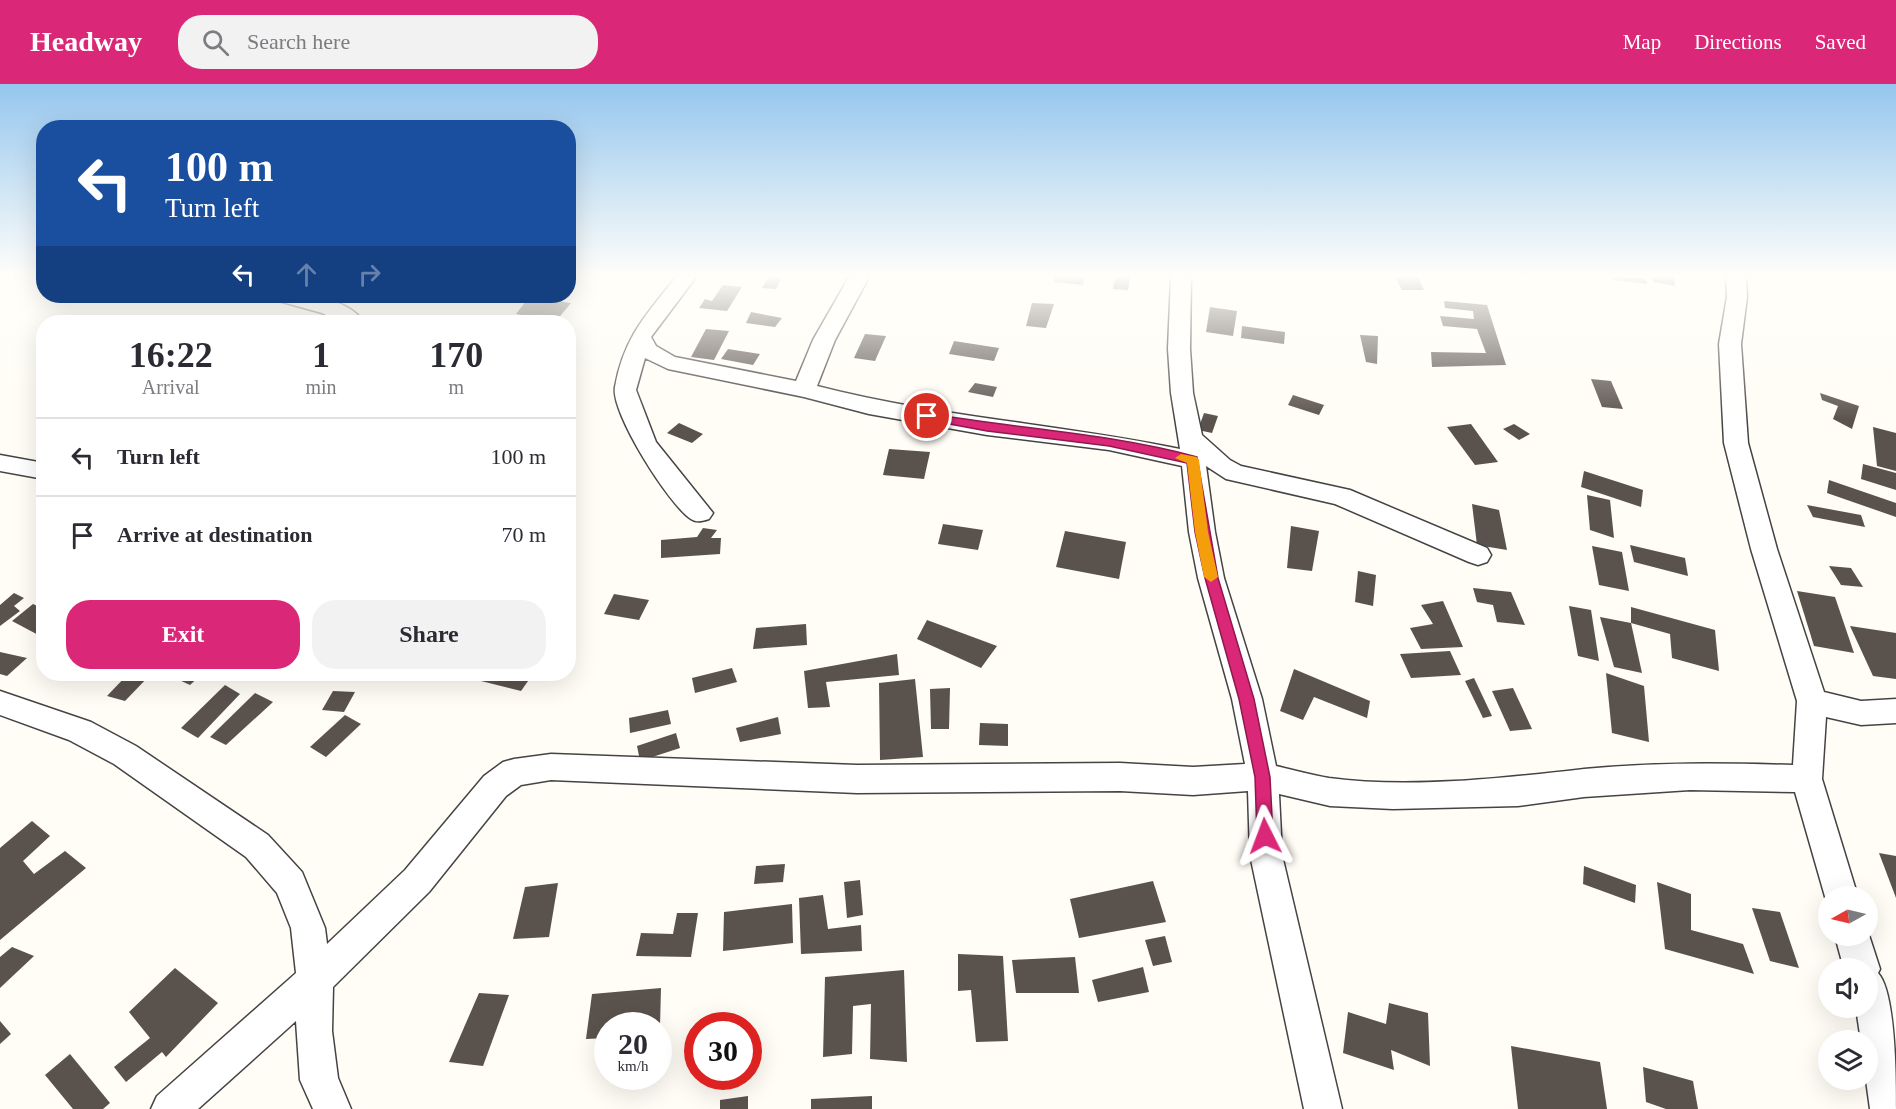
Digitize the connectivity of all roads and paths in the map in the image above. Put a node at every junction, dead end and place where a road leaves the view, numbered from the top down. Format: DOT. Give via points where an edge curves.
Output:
graph roads {
  1 [pos="649,325"];
  2 [pos="832,325"];
  3 [pos="1180,325"];
  4 [pos="1733,325"];
  5 [pos="640,337"];
  6 [pos="804,390"];
  7 [pos="1192,449"];
  8 [pos="0,463"];
  9 [pos="36,470"];
  10 [pos="700,513"];
  11 [pos="1478,555"];
  12 [pos="1812,701"];
  13 [pos="0,703"];
  14 [pos="1896,711"];
  15 [pos="1263,777"];
  16 [pos="1807,779"];
  17 [pos="1837,886"];
  18 [pos="315,980"];
  19 [pos="1876,1018"];
  20 [pos="170,1109"];
  21 [pos="332,1109"];
  22 [pos="1323,1109"];
  23 [pos="1889,1109"];
  1 -- 5 [label="street"];
  2 -- 6 [label="street"];
  3 -- 7 [label="street" via="1182,393"];
  4 -- 12 [label="street" via="1730,345 1736,443 1764,549"];
  5 -- 6 [label="street" via="647,350 668,362"];
  5 -- 10 [label="street" via="625,390 645,443"];
  6 -- 7 [label="street" via="869,407 987,427"];
  7 -- 11 [label="street" via="1235,472 1341,496"];
  7 -- 15 [label="street" via="1211,578 1247,699"];
  8 -- 9 [label="street"];
  12 -- 14 [label="street" via="1860,713"];
  12 -- 16 [label="street"];
  13 -- 18 [label="street" via="80,731 125,755 257,846 290,883 308,928"];
  15 -- 16 [label="street" via="1330,792 1393,795 1518,792 1690,776"];
  15 -- 18 [label="street" via="1192,781 1120,777 856,778 551,768 514,772 495,786 417,881"];
  15 -- 22 [label="street" via="1266,855"];
  16 -- 17 [label="street"];
  18 -- 20 [label="street"];
  18 -- 21 [label="street" via="314,1031 319,1080"];
  19 -- 23 [label="street"];
}
